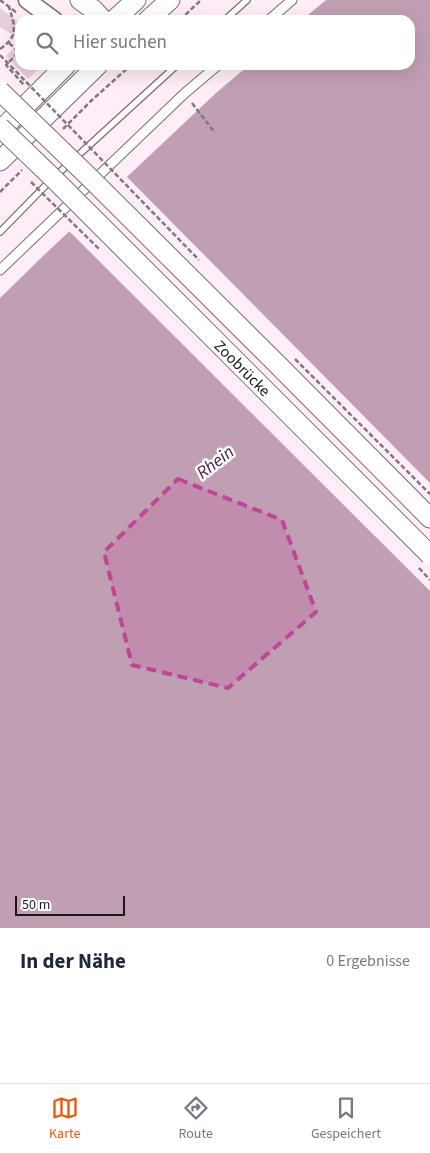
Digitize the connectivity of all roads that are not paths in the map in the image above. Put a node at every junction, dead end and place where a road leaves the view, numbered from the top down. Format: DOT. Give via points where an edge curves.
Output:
graph roads {
  1 [pos="27,0"];
  2 [pos="80,0"];
  3 [pos="136,0"];
  4 [pos="170,0"];
  5 [pos="247,0"];
  6 [pos="292,0"];
  7 [pos="47,15"];
  8 [pos="98,15"];
  9 [pos="120,15"];
  10 [pos="154,15"];
  11 [pos="230,15"];
  12 [pos="275,15"];
  13 [pos="61,70"];
  14 [pos="93,70"];
  15 [pos="172,70"];
  16 [pos="212,70"];
  17 [pos="0,76"];
  18 [pos="0,91"];
  19 [pos="0,129"];
  20 [pos="0,160"];
  21 [pos="89,177"];
  22 [pos="0,232"];
  23 [pos="0,270"];
  24 [pos="430,518"];
  25 [pos="430,555"];
  1 -- 7 [label="main road"];
  2 -- 8 [label="main road"];
  3 -- 9 [label="main road"];
  4 -- 10 [label="main road"];
  5 -- 11 [label="lane"];
  6 -- 12 [label="street"];
  13 -- 19 [label="main road"];
  14 -- 20 [label="main road"];
  15 -- 22 [label="lane" via="50,181"];
  16 -- 23 [label="street"];
  17 -- 21 [label="main road, bridge"];
  18 -- 21 [label="main road, bridge"];
  19 -- 25 [label="main road, Zoobrücke, bridge"];
  21 -- 24 [label="main road, Zoobrücke, bridge"];
}
